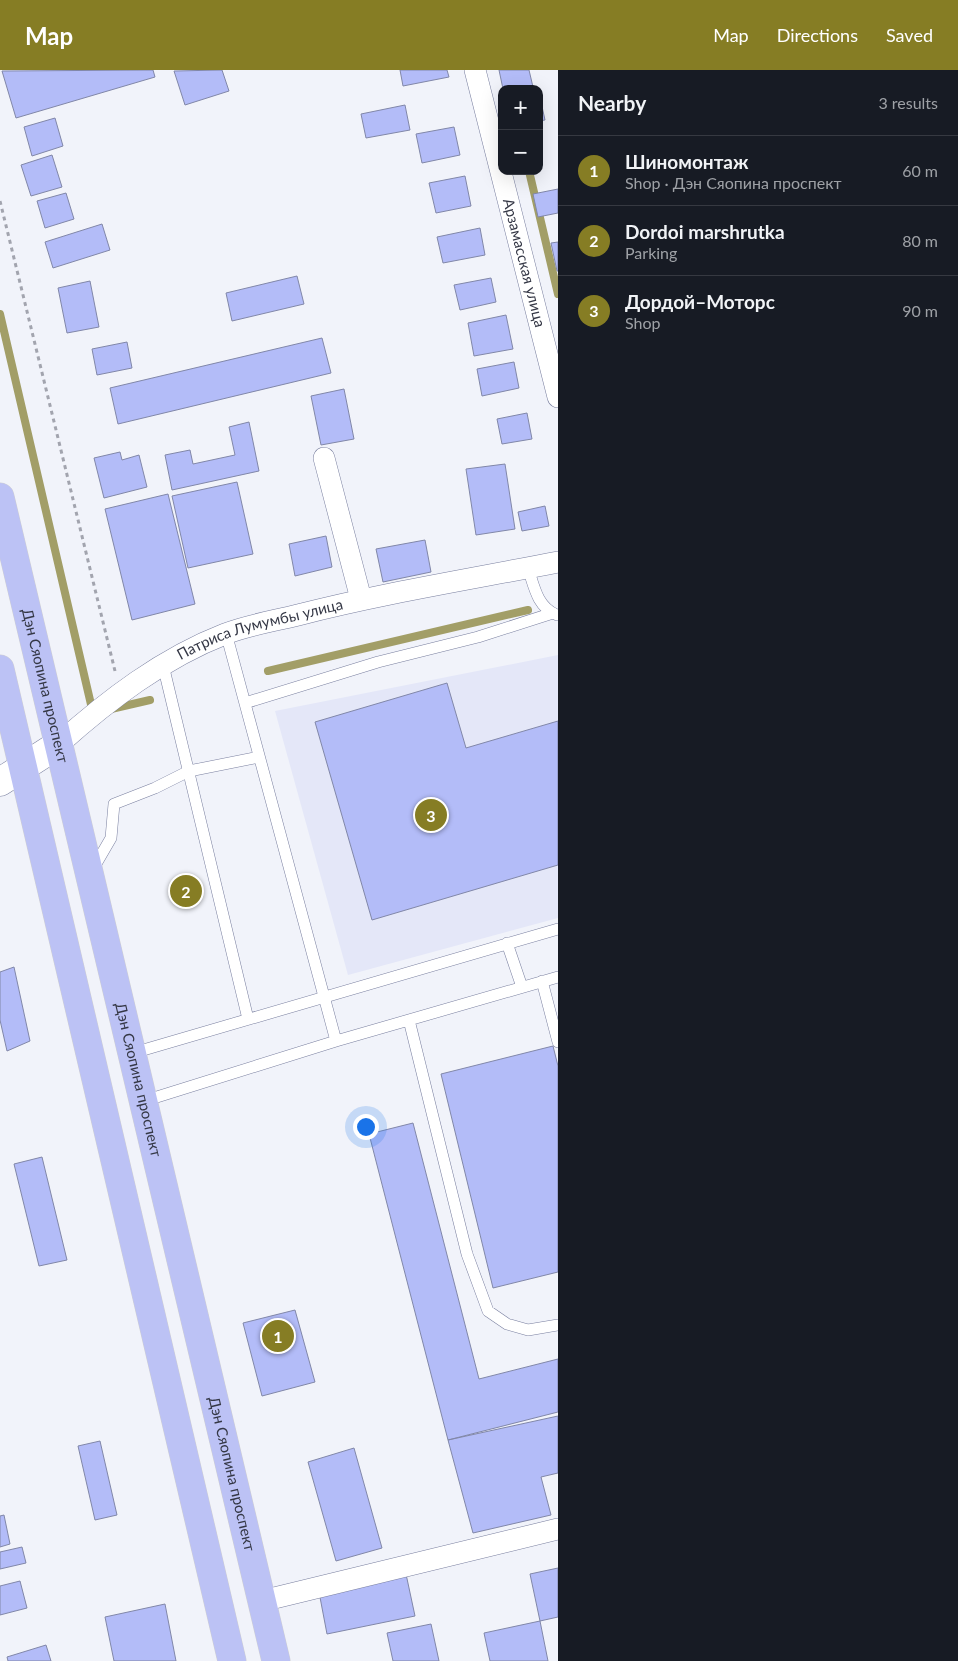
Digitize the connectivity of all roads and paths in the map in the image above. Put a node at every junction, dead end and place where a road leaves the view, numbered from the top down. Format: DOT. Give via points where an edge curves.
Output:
graph roads {
  1 [pos="475,70"];
  2 [pos="0,201"];
  3 [pos="558,397"];
  4 [pos="324,458"];
  5 [pos="0,498"];
  6 [pos="558,562"];
  7 [pos="528,568"];
  8 [pos="361,598"];
  9 [pos="555,614"];
  10 [pos="226,633"];
  11 [pos="163,665"];
  12 [pos="0,669"];
  13 [pos="121,693"];
  14 [pos="245,703"];
  15 [pos="59,744"];
  16 [pos="259,757"];
  17 [pos="24,767"];
  18 [pos="189,771"];
  19 [pos="0,782"];
  20 [pos="90,875"];
  21 [pos="558,929"];
  22 [pos="508,943"];
  23 [pos="558,977"];
  24 [pos="542,981"];
  25 [pos="522,987"];
  26 [pos="324,996"];
  27 [pos="248,1019"];
  28 [pos="409,1020"];
  29 [pos="336,1041"];
  30 [pos="558,1042"];
  31 [pos="133,1053"];
  32 [pos="144,1101"];
  33 [pos="558,1325"];
  34 [pos="558,1529"];
  35 [pos="262,1600"];
  36 [pos="232,1661"];
  37 [pos="276,1661"];
  1 -- 3 [label="street, Арзамасская улица"];
  2 -- 13 [label="path"];
  4 -- 8 [label="street"];
  5 -- 15 [label="main road, Дэн Сяопина проспект"];
  6 -- 7 [label="street, Патриса Лумумбы улица"];
  7 -- 8 [label="street, Патриса Лумумбы улица"];
  7 -- 9 [label="lane" via="539,600"];
  8 -- 10 [label="street, Патриса Лумумбы улица"];
  9 -- 14 [label="lane" via="378,662"];
  10 -- 11 [label="street, Патриса Лумумбы улица"];
  10 -- 14 [label="lane"];
  11 -- 13 [label="street, Патриса Лумумбы улица"];
  11 -- 18 [label="lane"];
  12 -- 17 [label="main road"];
  13 -- 15 [label="street, Патриса Лумумбы улица"];
  14 -- 16 [label="lane"];
  15 -- 17 [label="street, Патриса Лумумбы улица"];
  15 -- 20 [label="main road, Дэн Сяопина проспект"];
  16 -- 18 [label="lane"];
  16 -- 26 [label="lane"];
  17 -- 19 [label="street, Патриса Лумумбы улица"];
  17 -- 36 [label="main road"];
  18 -- 20 [label="lane" via="114,804 111,838"];
  18 -- 27 [label="lane"];
  20 -- 31 [label="main road, Дэн Сяопина проспект"];
  21 -- 22 [label="lane"];
  22 -- 25 [label="lane"];
  22 -- 26 [label="lane"];
  23 -- 24 [label="lane"];
  24 -- 25 [label="lane"];
  24 -- 30 [label="lane"];
  25 -- 28 [label="lane"];
  26 -- 27 [label="lane"];
  26 -- 29 [label="lane"];
  27 -- 31 [label="lane"];
  28 -- 29 [label="lane"];
  28 -- 33 [label="lane" via="467,1254 488,1311 507,1324 528,1330"];
  29 -- 32 [label="lane"];
  31 -- 32 [label="main road, Дэн Сяопина проспект"];
  32 -- 35 [label="main road, Дэн Сяопина проспект"];
  34 -- 35 [label="street"];
  35 -- 37 [label="main road, Дэн Сяопина проспект"];
}
